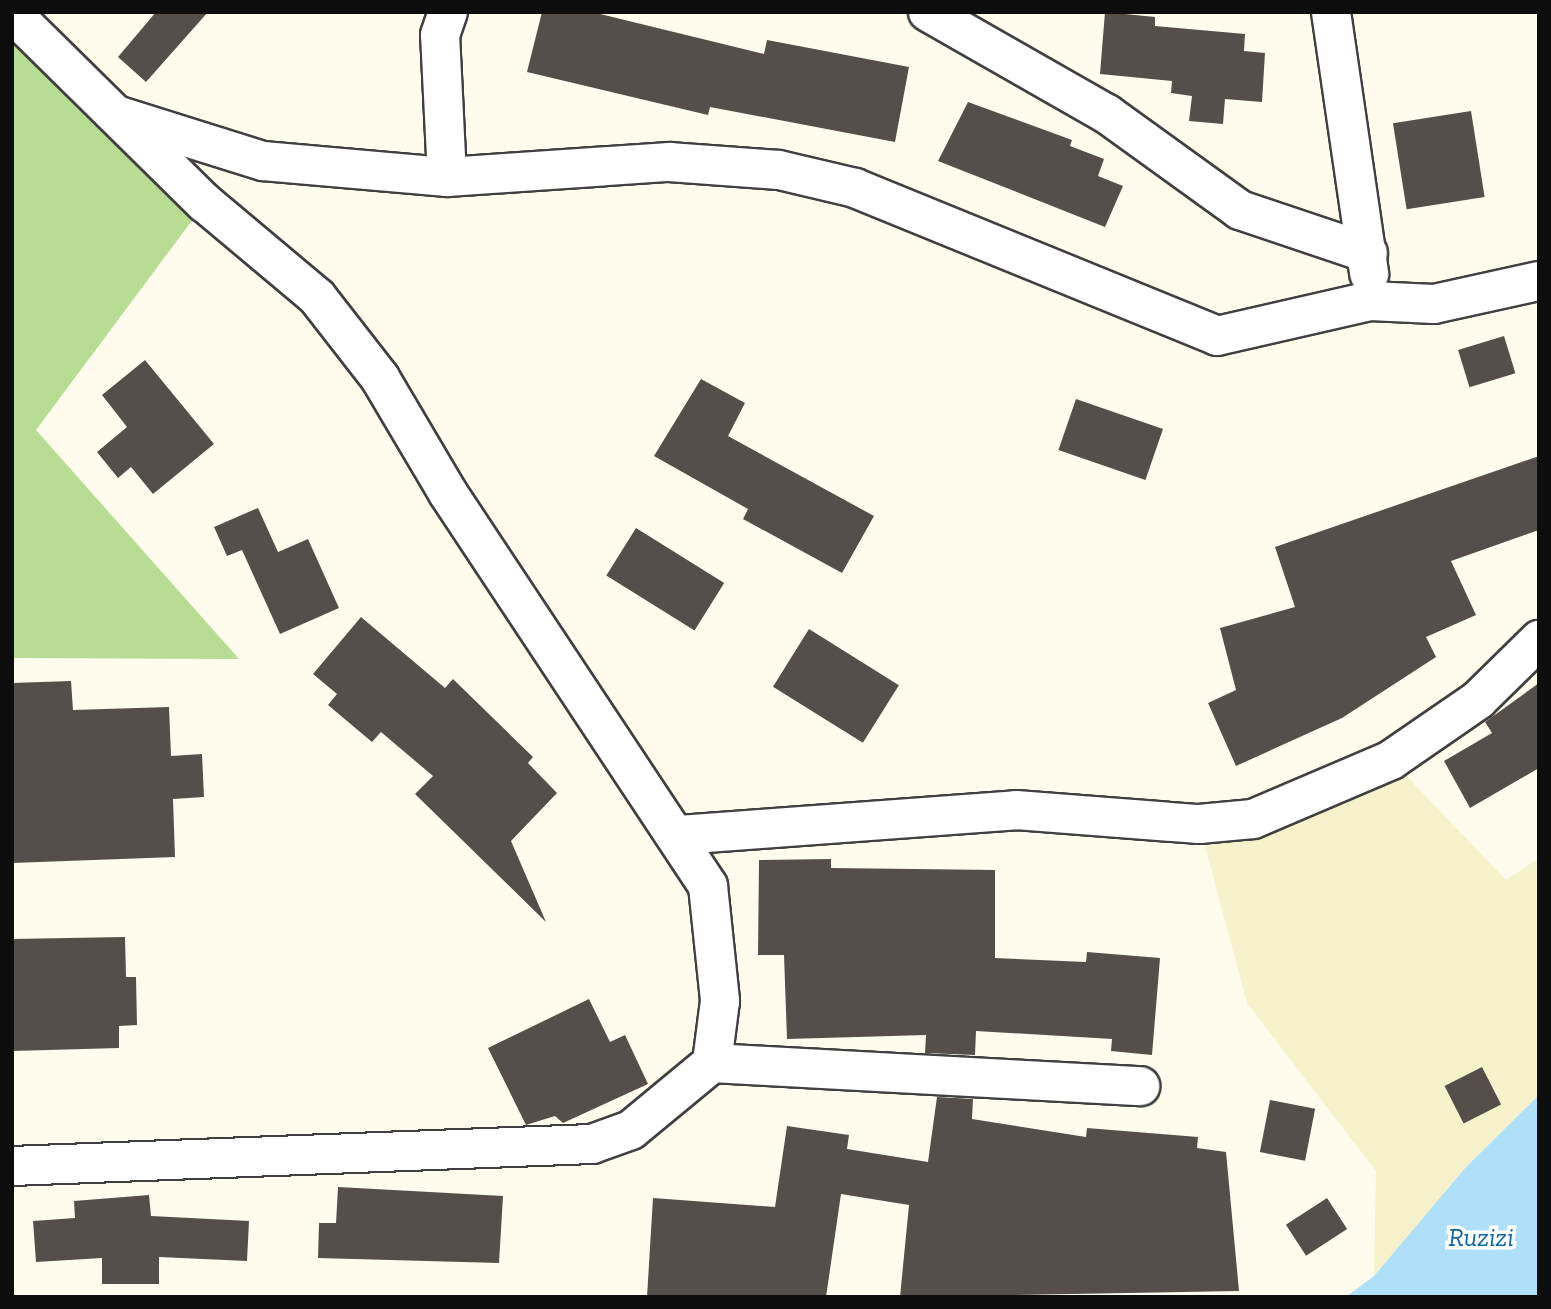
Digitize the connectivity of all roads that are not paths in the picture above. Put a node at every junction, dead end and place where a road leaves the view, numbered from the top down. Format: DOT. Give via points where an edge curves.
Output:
graph roads {
  1 [pos="448,12"];
  2 [pos="928,12"];
  3 [pos="1331,12"];
  4 [pos="12,13"];
  5 [pos="110,113"];
  6 [pos="447,177"];
  7 [pos="1368,253"];
  8 [pos="1539,281"];
  9 [pos="1370,301"];
  10 [pos="1539,640"];
  11 [pos="679,835"];
  12 [pos="712,1063"];
  13 [pos="1140,1086"];
  14 [pos="12,1166"];
  1 -- 6 [label="street" via="440,35"];
  2 -- 7 [label="street" via="1107,114 1240,209"];
  3 -- 7 [label="street"];
  4 -- 5 [label="street"];
  5 -- 6 [label="street" via="263,161"];
  5 -- 11 [label="street" via="317,297 380,379 448,493"];
  6 -- 9 [label="street" via="669,162 779,170 855,188 1217,335"];
  7 -- 9 [label="street"];
  8 -- 9 [label="street" via="1434,304"];
  10 -- 11 [label="street" via="1478,700 1391,760 1253,819 1199,824 1016,810"];
  11 -- 12 [label="street" via="708,886 720,1001"];
  12 -- 13 [label="street"];
  12 -- 14 [label="street" via="631,1130 592,1143"];
}
